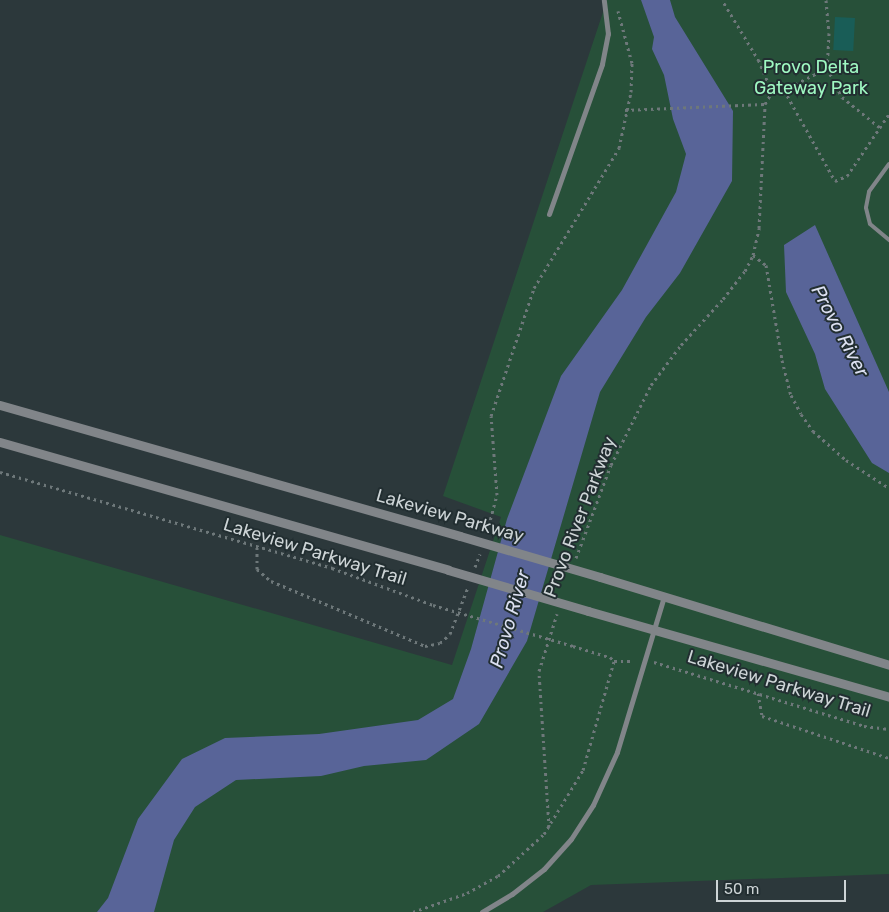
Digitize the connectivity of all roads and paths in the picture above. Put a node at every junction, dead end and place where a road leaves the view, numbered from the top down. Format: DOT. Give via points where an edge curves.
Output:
graph roads {
  1 [pos="604,0"];
  2 [pos="722,0"];
  3 [pos="826,0"];
  4 [pos="616,5"];
  5 [pos="827,68"];
  6 [pos="784,90"];
  7 [pos="772,92"];
  8 [pos="765,104"];
  9 [pos="625,110"];
  10 [pos="889,114"];
  11 [pos="879,127"];
  12 [pos="889,164"];
  13 [pos="549,214"];
  14 [pos="889,240"];
  15 [pos="753,254"];
  16 [pos="0,404"];
  17 [pos="0,442"];
  18 [pos="0,472"];
  19 [pos="889,488"];
  20 [pos="486,535"];
  21 [pos="257,547"];
  22 [pos="480,552"];
  23 [pos="575,561"];
  24 [pos="474,570"];
  25 [pos="472,578"];
  26 [pos="664,596"];
  27 [pos="560,605"];
  28 [pos="654,630"];
  29 [pos="619,659"];
  30 [pos="614,661"];
  31 [pos="662,663"];
  32 [pos="889,664"];
  33 [pos="758,693"];
  34 [pos="889,697"];
  35 [pos="889,729"];
  36 [pos="889,758"];
  37 [pos="549,827"];
  38 [pos="413,912"];
  39 [pos="482,912"];
  1 -- 13 [label="street" via="608,34 602,64"];
  2 -- 7 [label="path" via="759,61"];
  3 -- 5 [label="path" via="829,33"];
  4 -- 9 [label="path" via="632,63 631,92"];
  5 -- 6 [label="path"];
  5 -- 11 [label="path" via="842,98"];
  6 -- 7 [label="path"];
  6 -- 11 [label="path" via="835,181 847,176"];
  7 -- 8 [label="path, Provo River Parkway"];
  8 -- 9 [label="path"];
  8 -- 15 [label="path, Provo River Parkway" via="759,228"];
  9 -- 20 [label="path" via="614,159 534,288 491,416 496,495"];
  10 -- 11 [label="path"];
  12 -- 14 [label="lane" via="869,192 866,208 870,224"];
  15 -- 19 [label="path" via="766,266 782,360 791,396 801,414 812,431 846,460"];
  15 -- 23 [label="path, Provo River Parkway" via="734,285 681,344 651,385 611,464"];
  16 -- 26 [label="street, Lakeview Parkway, bridge"];
  17 -- 28 [label="street, bridge"];
  18 -- 21 [label="path, Lakeview Parkway Trail"];
  21 -- 25 [label="path" via="258,569 271,581 425,646 440,643 450,634"];
  21 -- 30 [label="path, Lakeview Parkway Trail, bridge" via="332,568 433,605 610,656"];
  22 -- 24 [label="path"];
  26 -- 28 [label="street"];
  26 -- 32 [label="street, Lakeview Parkway"];
  27 -- 37 [label="path, Provo River Parkway" via="539,671"];
  28 -- 34 [label="street"];
  28 -- 39 [label="street" via="610,770 590,811 572,838 544,869"];
  29 -- 30 [label="path"];
  30 -- 37 [label="path" via="583,770"];
  31 -- 33 [label="path, Lakeview Parkway Trail"];
  33 -- 35 [label="path, Lakeview Parkway Trail" via="864,726"];
  33 -- 36 [label="path" via="762,716"];
  37 -- 38 [label="path" via="526,853 498,876 467,893"];
}
